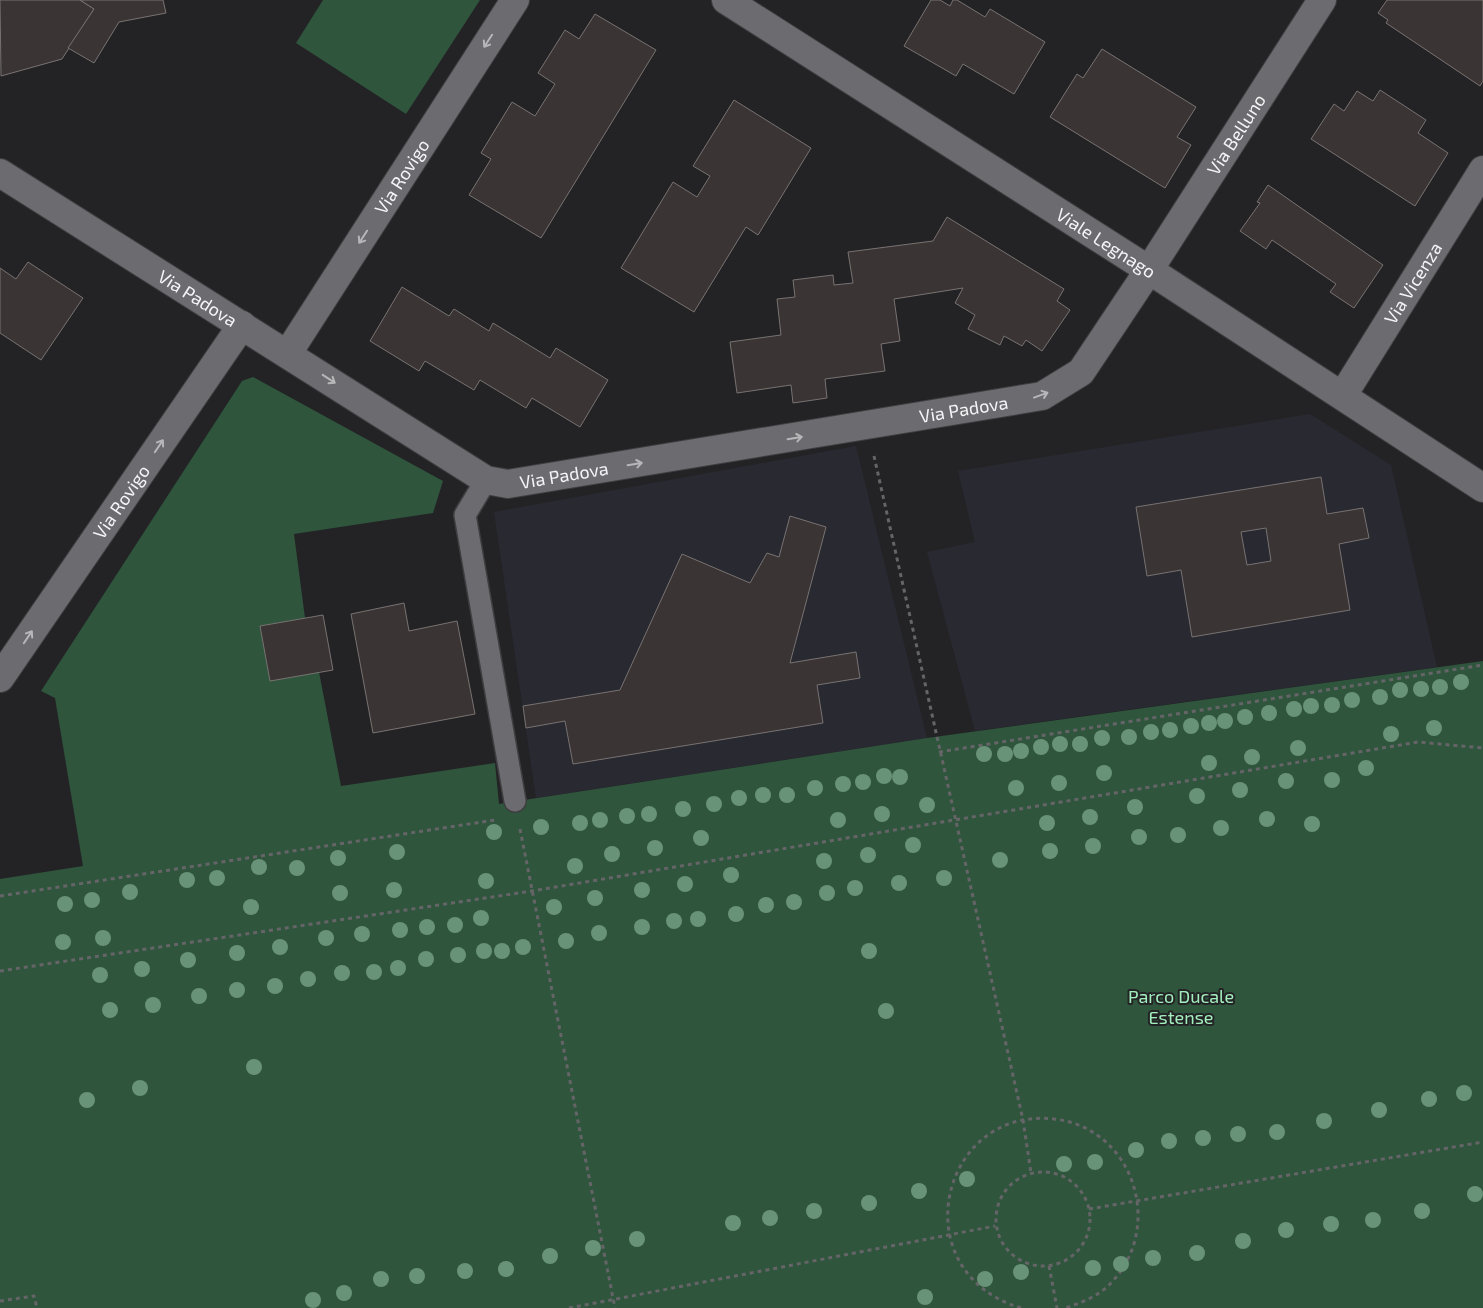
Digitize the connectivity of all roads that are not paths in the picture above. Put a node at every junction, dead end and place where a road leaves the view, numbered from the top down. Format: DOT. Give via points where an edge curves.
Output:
graph roads {
  1 [pos="515,0"];
  2 [pos="726,0"];
  3 [pos="1322,0"];
  4 [pos="1483,170"];
  5 [pos="0,173"];
  6 [pos="1149,270"];
  7 [pos="242,325"];
  8 [pos="288,353"];
  9 [pos="1343,395"];
  10 [pos="486,480"];
  11 [pos="1483,488"];
  12 [pos="0,678"];
  13 [pos="516,809"];
  1 -- 8 [label="street, Via Rovigo, one-way"];
  2 -- 6 [label="street, Viale Legnago"];
  3 -- 6 [label="street, Via Belluno"];
  4 -- 9 [label="street, Via Vicenza"];
  5 -- 7 [label="street, Via Padova"];
  6 -- 9 [label="street, Viale Legnago"];
  10 -- 6 [label="street, Via Padova, one-way" via="508,484 1042,396 1081,372"];
  7 -- 8 [label="street, Via Padova"];
  12 -- 7 [label="street, Via Rovigo, one-way"];
  8 -- 10 [label="street, Via Padova, one-way"];
  9 -- 11 [label="street, Viale Legnago"];
  10 -- 13 [label="lane" via="465,515"];
}
